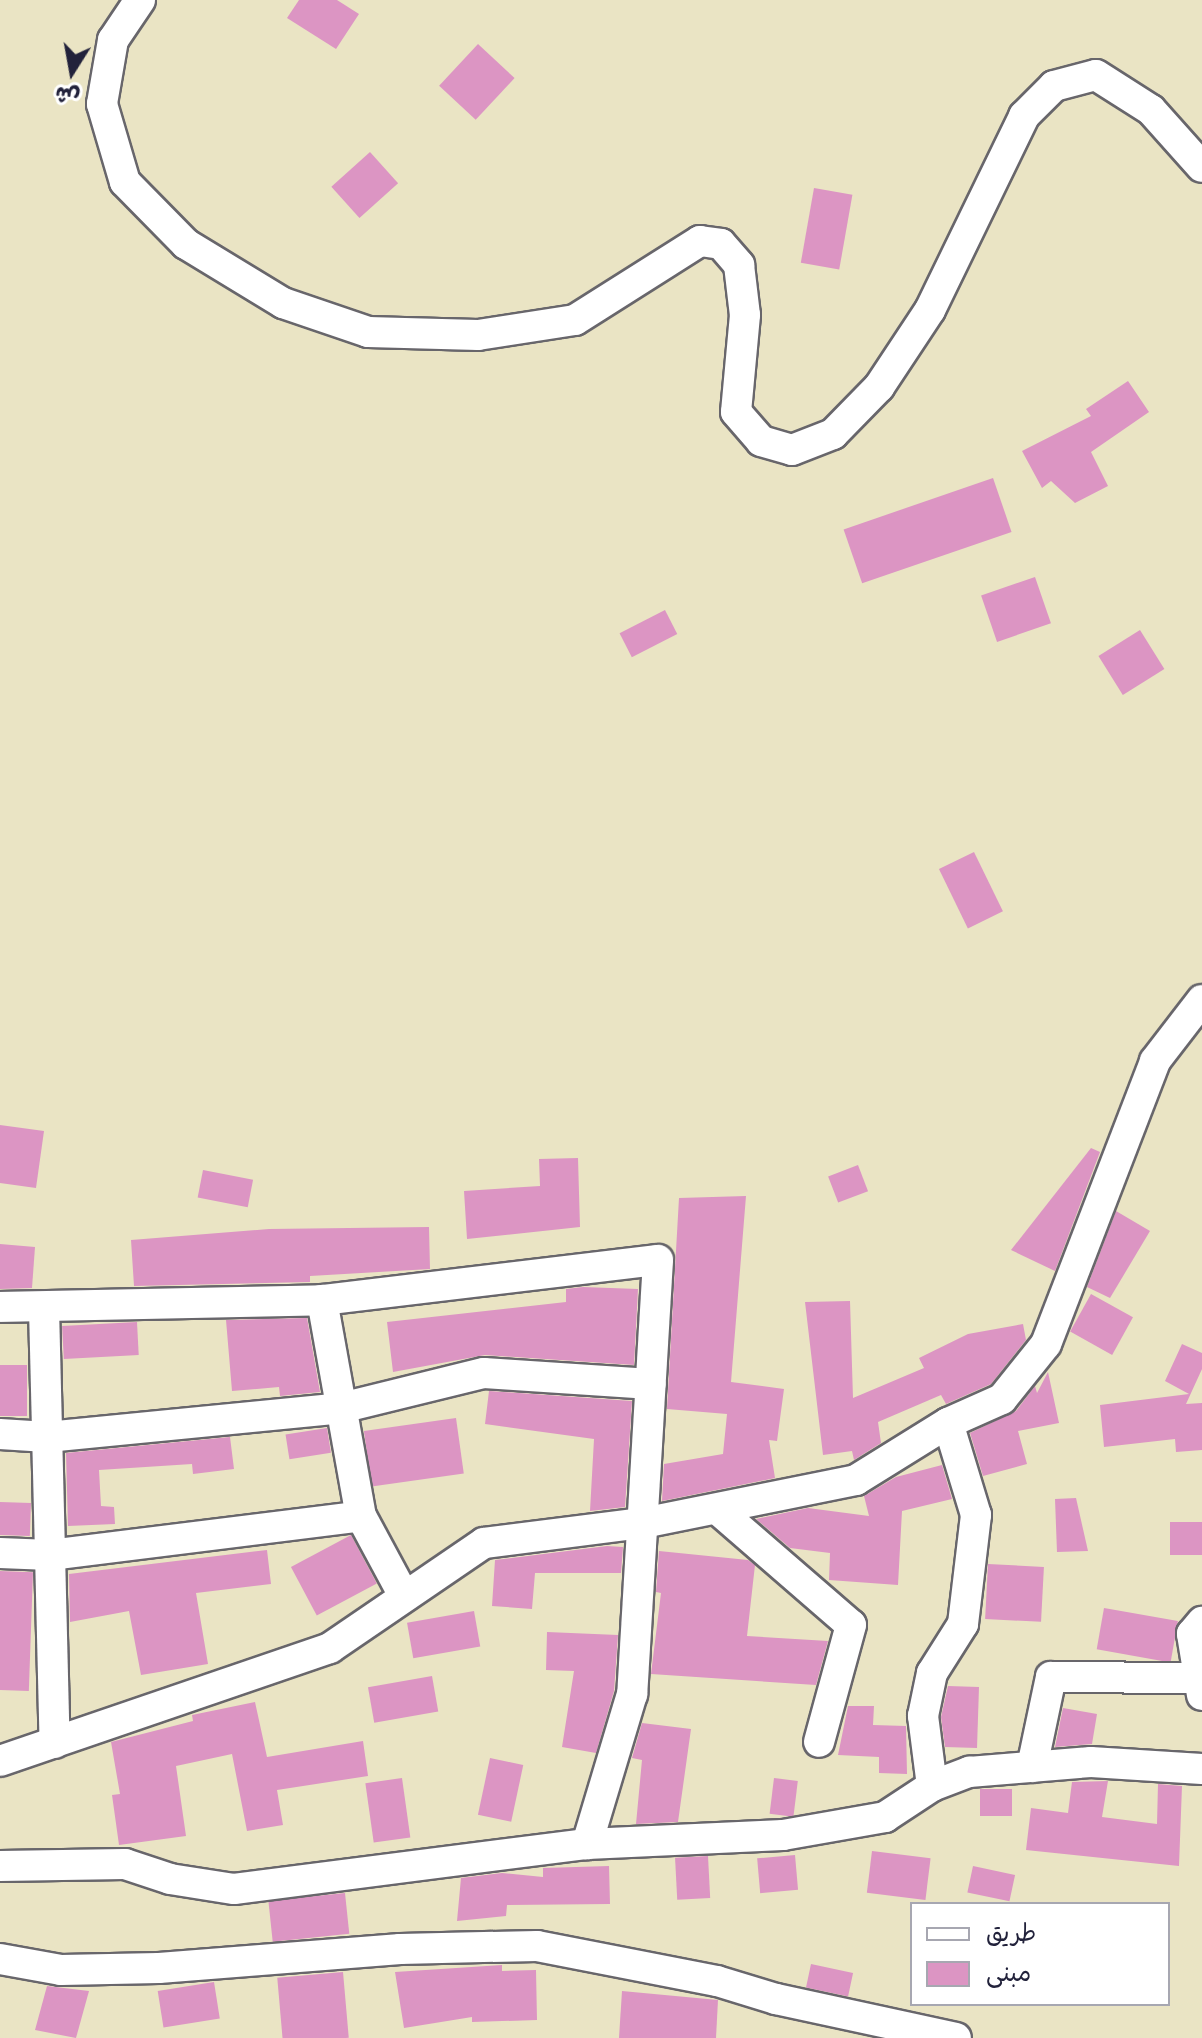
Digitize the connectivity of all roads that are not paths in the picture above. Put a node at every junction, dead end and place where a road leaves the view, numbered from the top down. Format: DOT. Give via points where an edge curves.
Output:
graph roads {
  1 [pos="140,0"];
  2 [pos="1202,167"];
  3 [pos="1202,1000"];
  4 [pos="322,1300"];
  5 [pos="0,1307"];
  6 [pos="44,1308"];
  7 [pos="651,1384"];
  8 [pos="341,1408"];
  9 [pos="948,1423"];
  10 [pos="0,1434"];
  11 [pos="47,1437"];
  12 [pos="717,1509"];
  13 [pos="361,1516"];
  14 [pos="643,1523"];
  15 [pos="0,1553"];
  16 [pos="50,1555"];
  17 [pos="404,1596"];
  18 [pos="1202,1622"];
  19 [pos="1200,1687"];
  20 [pos="819,1742"];
  21 [pos="55,1743"];
  22 [pos="0,1761"];
  23 [pos="1032,1767"];
  24 [pos="1202,1769"];
  25 [pos="932,1786"];
  26 [pos="587,1844"];
  27 [pos="0,1866"];
  28 [pos="0,1959"];
  29 [pos="956,2038"];
  1 -- 2 [label="street" via="113,40 102,104 125,182 186,244 283,303 368,332 478,335 575,320 700,241 721,244 739,265 745,315 736,412 761,441 792,450 833,434 879,387 930,310 1024,116 1054,86 1096,75 1151,110"];
  3 -- 9 [label="street" via="1155,1061 1046,1344 1002,1399"];
  4 -- 6 [label="street"];
  4 -- 7 [label="street" via="658,1260"];
  4 -- 8 [label="street"];
  5 -- 6 [label="street"];
  6 -- 11 [label="street"];
  7 -- 8 [label="street" via="484,1373"];
  7 -- 14 [label="street"];
  8 -- 11 [label="street"];
  8 -- 13 [label="street"];
  9 -- 12 [label="street" via="856,1480"];
  9 -- 25 [label="street" via="976,1515 963,1624 932,1673 923,1716"];
  10 -- 11 [label="street"];
  11 -- 16 [label="street"];
  12 -- 14 [label="street"];
  12 -- 20 [label="street" via="851,1625"];
  13 -- 16 [label="street"];
  13 -- 17 [label="street"];
  14 -- 17 [label="street" via="484,1543"];
  14 -- 26 [label="street" via="632,1694"];
  15 -- 16 [label="street"];
  16 -- 21 [label="street"];
  17 -- 21 [label="street" via="330,1648"];
  18 -- 19 [label="street" via="1192,1634"];
  19 -- 23 [label="street" via="1051,1677"];
  21 -- 22 [label="street"];
  23 -- 24 [label="street" via="1091,1762"];
  23 -- 25 [label="street" via="969,1772"];
  25 -- 26 [label="street" via="885,1817 783,1835"];
  26 -- 27 [label="street" via="234,1889 170,1879 125,1864"];
  28 -- 29 [label="street" via="61,1970 145,1969 400,1949 537,1946 717,1981"];
}
